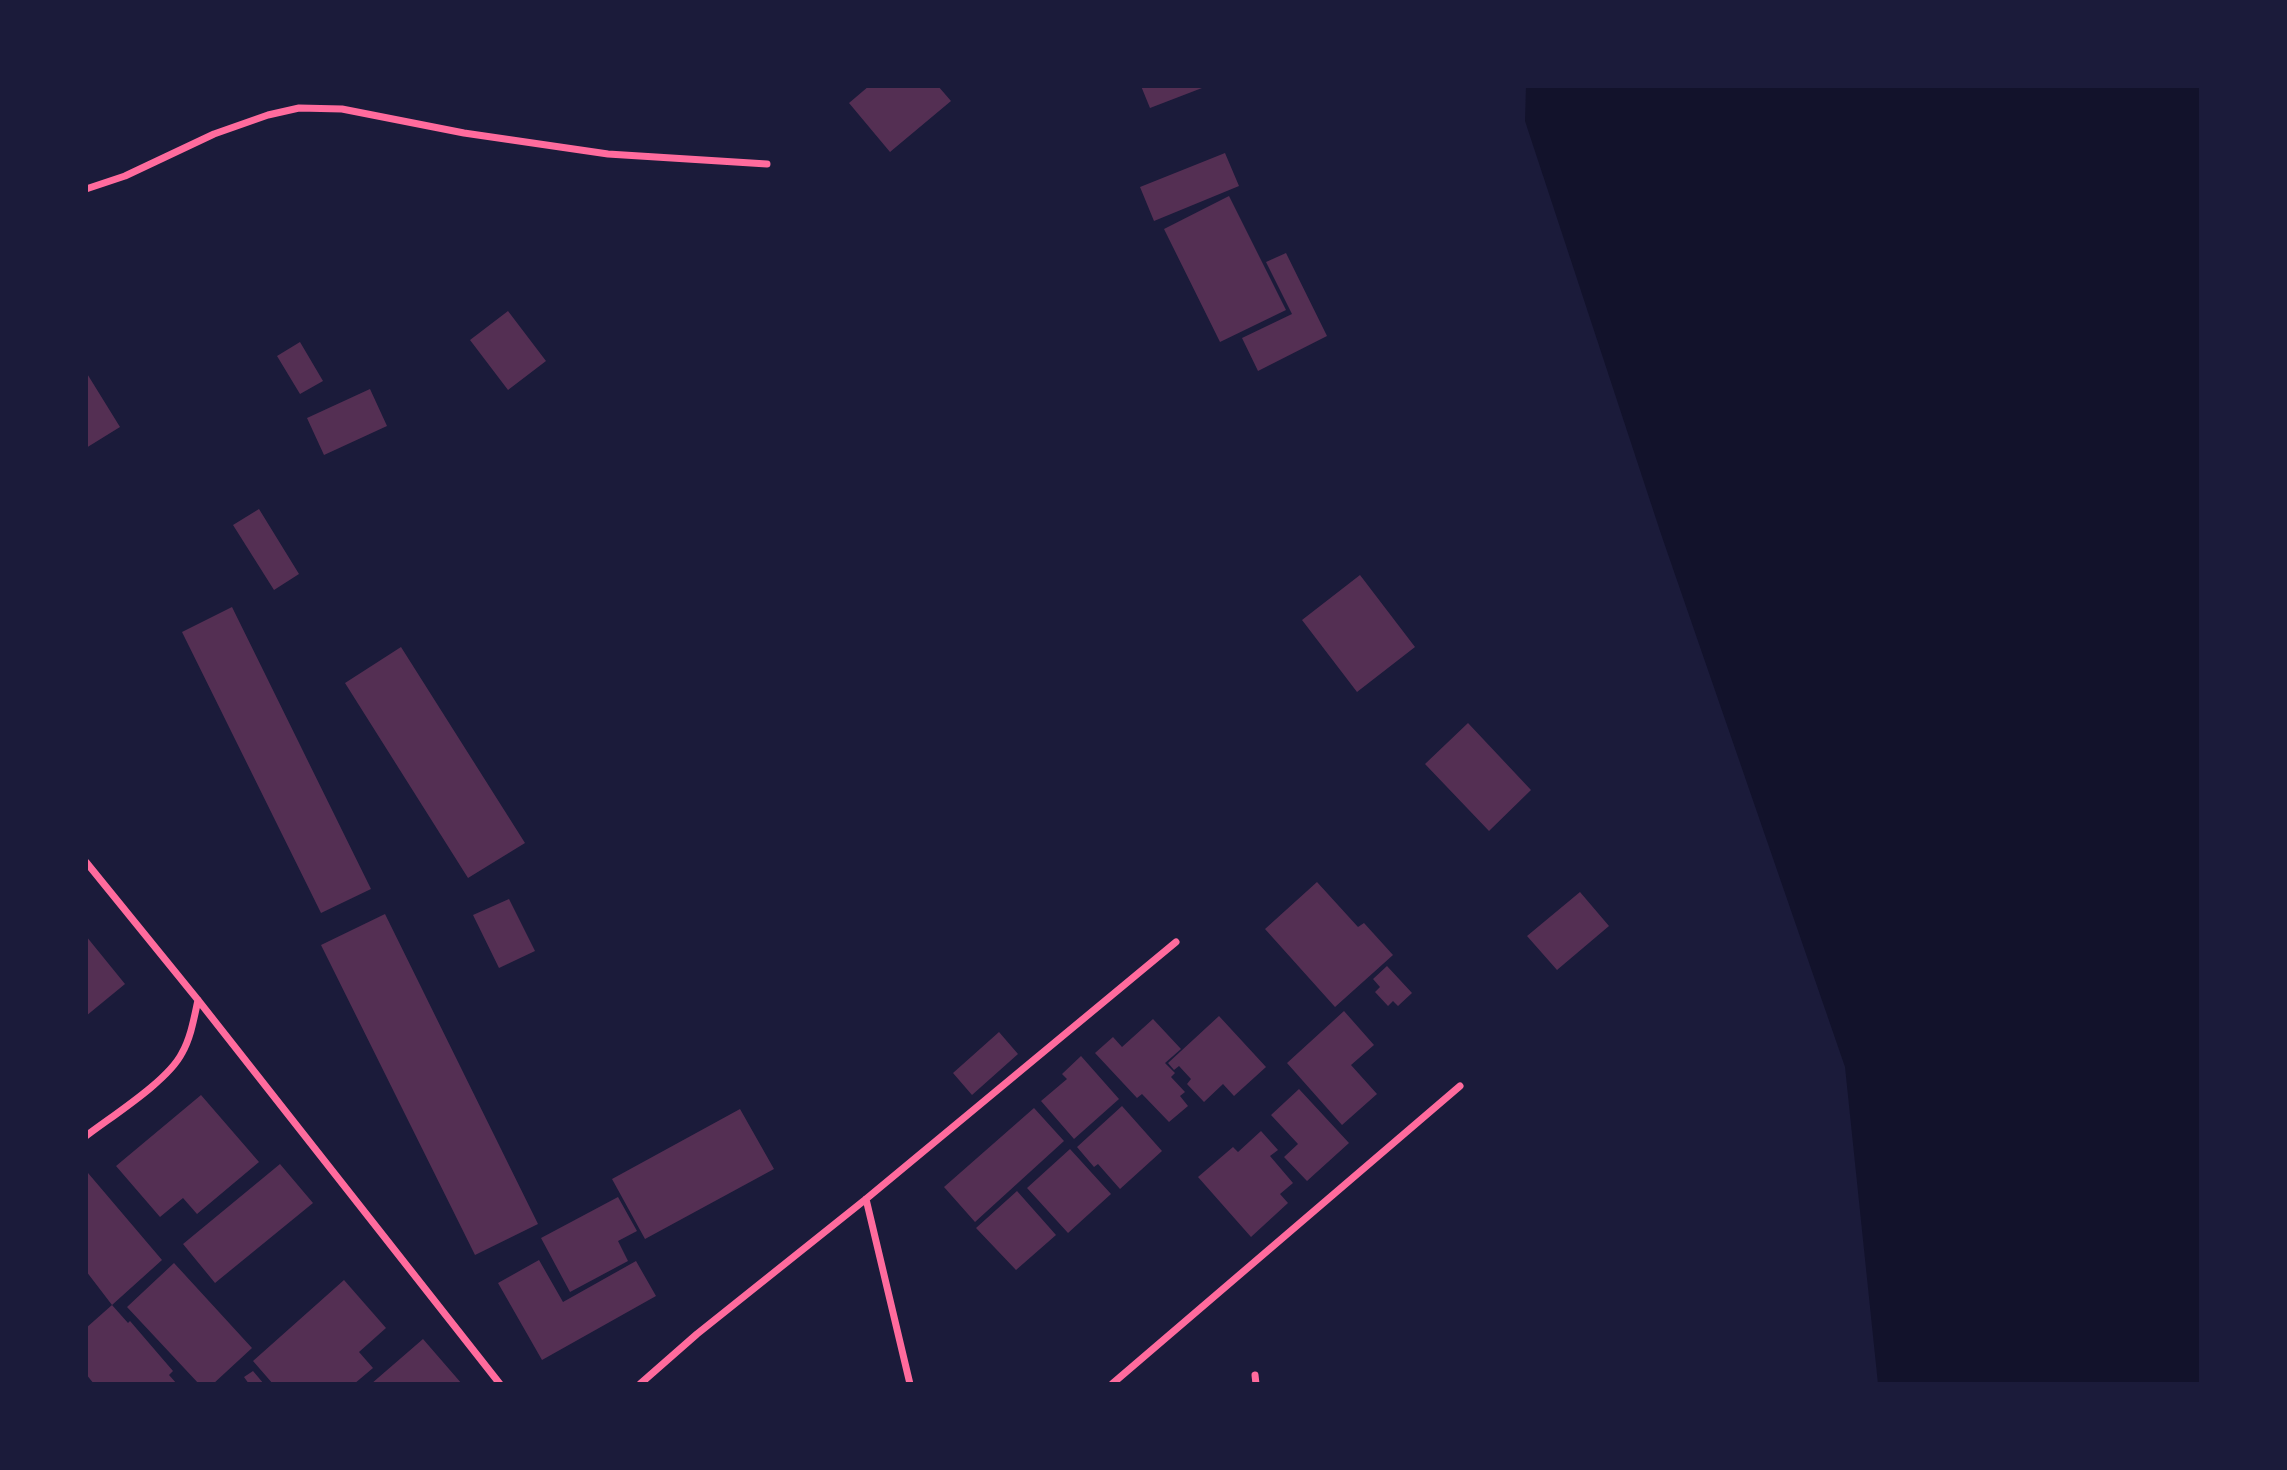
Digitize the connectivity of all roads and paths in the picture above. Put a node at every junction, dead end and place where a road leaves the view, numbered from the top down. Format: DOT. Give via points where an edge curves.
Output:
graph roads {
  1 [pos="767,164"];
  2 [pos="86,189"];
  3 [pos="86,862"];
  4 [pos="1176,942"];
  5 [pos="198,1000"];
  6 [pos="1460,1086"];
  7 [pos="86,1136"];
  8 [pos="866,1199"];
  9 [pos="1255,1375"];
  10 [pos="500,1384"];
  11 [pos="640,1384"];
  12 [pos="910,1384"];
  13 [pos="1112,1384"];
  14 [pos="1256,1384"];
  1 -- 2 [label="street" via="608,154 342,109 299,108 214,134"];
  3 -- 5 [label="street"];
  4 -- 8 [label="street"];
  5 -- 7 [label="street" via="181,1055 161,1078"];
  5 -- 10 [label="street"];
  6 -- 13 [label="street"];
  8 -- 11 [label="street"];
  8 -- 12 [label="street"];
  9 -- 14 [label="street"];
}
